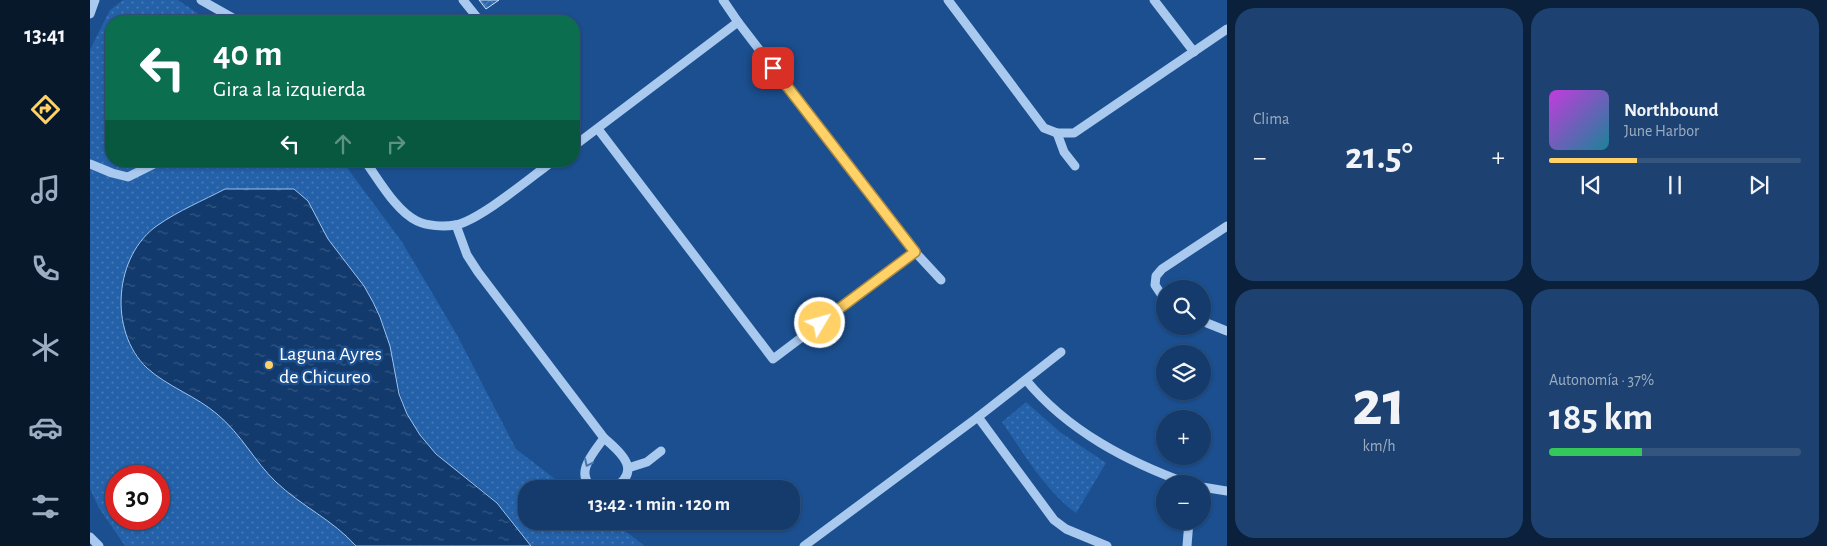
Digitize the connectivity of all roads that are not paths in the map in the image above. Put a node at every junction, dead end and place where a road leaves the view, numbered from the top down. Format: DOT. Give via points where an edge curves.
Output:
graph roads {
  1 [pos="95,0"];
  2 [pos="201,0"];
  3 [pos="463,0"];
  4 [pos="723,0"];
  5 [pos="948,0"];
  6 [pos="1154,0"];
  7 [pos="90,14"];
  8 [pos="227,15"];
  9 [pos="475,15"];
  10 [pos="738,22"];
  11 [pos="1227,29"];
  12 [pos="1194,52"];
  13 [pos="598,129"];
  14 [pos="1057,132"];
  15 [pos="580,142"];
  16 [pos="90,164"];
  17 [pos="1075,166"];
  18 [pos="148,167"];
  19 [pos="369,167"];
  20 [pos="545,167"];
  21 [pos="456,225"];
  22 [pos="1227,226"];
  23 [pos="915,252"];
  24 [pos="941,280"];
  25 [pos="1156,286"];
  26 [pos="1211,325"];
  27 [pos="1227,331"];
  28 [pos="1061,352"];
  29 [pos="1026,380"];
  30 [pos="978,417"];
  31 [pos="604,438"];
  32 [pos="661,451"];
  33 [pos="628,468"];
  34 [pos="1164,475"];
  35 [pos="586,480"];
  36 [pos="622,480"];
  37 [pos="1211,488"];
  38 [pos="1227,491"];
  39 [pos="1188,530"];
  40 [pos="804,546"];
  41 [pos="1107,546"];
  42 [pos="1187,546"];
  1 -- 7 [label="street"];
  2 -- 8 [label="street"];
  3 -- 9 [label="street"];
  4 -- 10 [label="street"];
  5 -- 14 [label="street" via="1044,128"];
  6 -- 12 [label="street"];
  10 -- 13 [label="street"];
  10 -- 23 [label="street"];
  11 -- 12 [label="street"];
  12 -- 14 [label="street" via="1074,133"];
  13 -- 15 [label="street"];
  13 -- 23 [label="street" via="773,359"];
  14 -- 17 [label="street" via="1064,152"];
  16 -- 18 [label="street" via="128,177"];
  19 -- 21 [label="street" via="398,206 417,221 430,225"];
  20 -- 21 [label="street" via="478,217"];
  21 -- 31 [label="street" via="478,272"];
  22 -- 25 [label="street" via="1162,269 1156,276"];
  23 -- 24 [label="street"];
  26 -- 27 [label="street"];
  28 -- 29 [label="street"];
  29 -- 30 [label="street"];
  29 -- 34 [label="street" via="1075,426"];
  30 -- 40 [label="street"];
  30 -- 41 [label="street" via="1054,520 1066,529"];
  31 -- 33 [label="street" via="624,458"];
  31 -- 35 [label="street, one-way" via="585,465"];
  32 -- 33 [label="street" via="647,462"];
  33 -- 36 [label="street"];
  37 -- 38 [label="street"];
  39 -- 42 [label="street"];
}
